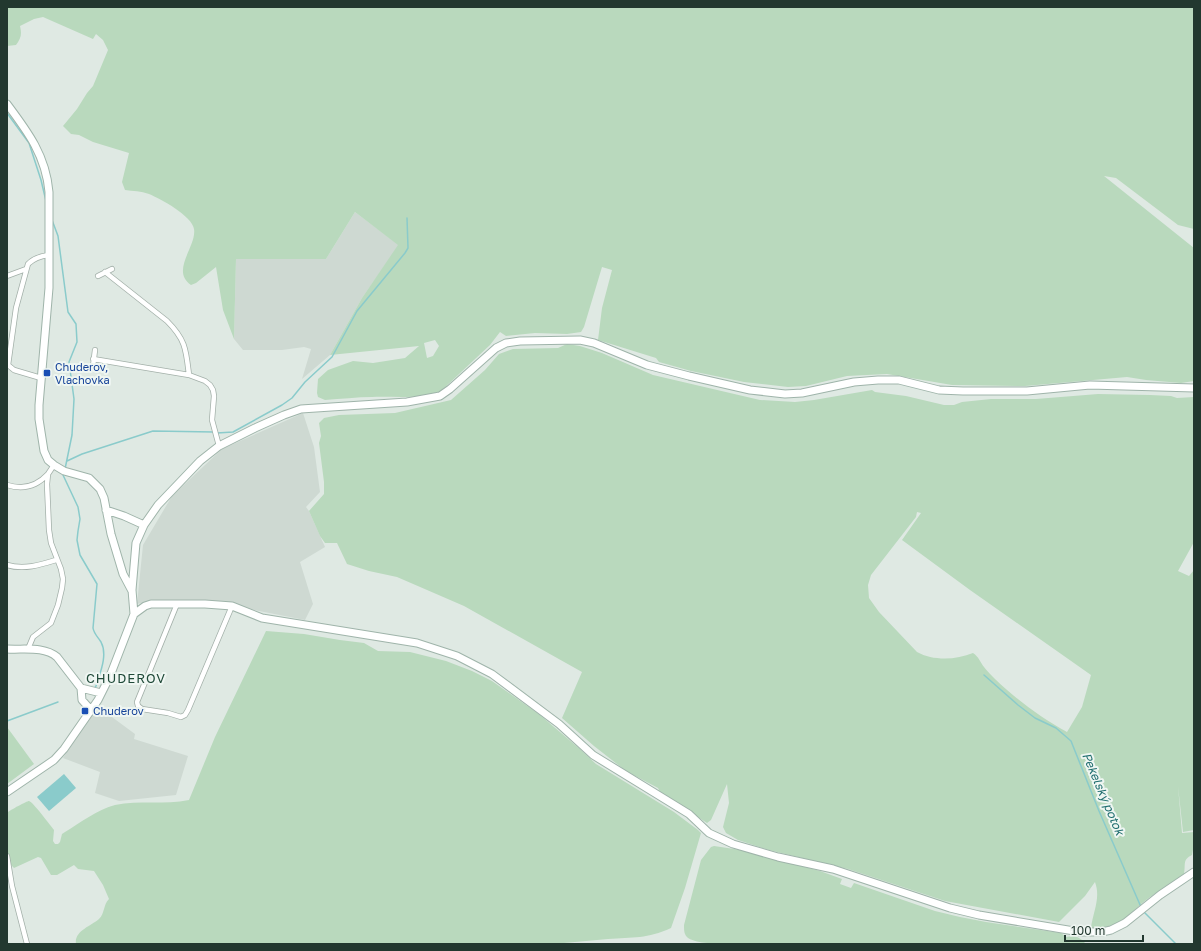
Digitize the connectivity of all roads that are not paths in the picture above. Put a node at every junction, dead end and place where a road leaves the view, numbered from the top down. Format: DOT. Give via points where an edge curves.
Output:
graph roads {
  1 [pos="7,104"];
  2 [pos="49,255"];
  3 [pos="26,269"];
  4 [pos="112,269"];
  5 [pos="105,272"];
  6 [pos="7,276"];
  7 [pos="98,276"];
  8 [pos="95,350"];
  9 [pos="93,359"];
  10 [pos="93,366"];
  11 [pos="189,375"];
  12 [pos="41,378"];
  13 [pos="1194,388"];
  14 [pos="219,446"];
  15 [pos="54,465"];
  16 [pos="48,474"];
  17 [pos="7,485"];
  18 [pos="106,510"];
  19 [pos="144,525"];
  20 [pos="56,560"];
  21 [pos="7,565"];
  22 [pos="132,591"];
  23 [pos="177,604"];
  24 [pos="232,606"];
  25 [pos="134,614"];
  26 [pos="7,649"];
  27 [pos="28,649"];
  28 [pos="99,692"];
  29 [pos="82,694"];
  30 [pos="91,710"];
  31 [pos="7,792"];
  32 [pos="7,856"];
  33 [pos="1193,875"];
  34 [pos="27,944"];
  1 -- 2 [label="street" via="34,145 48,177"];
  2 -- 3 [label="street" via="31,260"];
  2 -- 12 [label="street" via="49,288"];
  3 -- 6 [label="street"];
  3 -- 12 [label="street" via="16,308 8,365 14,370"];
  4 -- 5 [label="street"];
  5 -- 7 [label="street"];
  5 -- 11 [label="street" via="175,329 185,347"];
  8 -- 9 [label="street"];
  9 -- 10 [label="street"];
  9 -- 11 [label="street"];
  11 -- 14 [label="street" via="205,381 213,390 212,420"];
  12 -- 15 [label="street" via="39,419 44,451"];
  13 -- 14 [label="street" via="1090,385 1027,391 964,391 939,390 899,380 878,380 785,394 750,390 647,365 594,343 580,340 520,341 496,348 440,396 413,401 301,409"];
  14 -- 19 [label="street" via="200,461 158,505"];
  15 -- 16 [label="street"];
  15 -- 18 [label="street" via="89,478 95,483 104,498"];
  16 -- 17 [label="street" via="35,485"];
  16 -- 20 [label="street" via="49,530"];
  18 -- 19 [label="street"];
  18 -- 22 [label="street" via="123,574"];
  19 -- 22 [label="street" via="136,543"];
  20 -- 21 [label="street" via="32,567"];
  20 -- 27 [label="street" via="63,579 58,605 51,622 33,637"];
  22 -- 25 [label="street"];
  23 -- 24 [label="street"];
  23 -- 24 [label="street" via="137,702 142,709 181,717 188,710"];
  23 -- 25 [label="street" via="151,604"];
  24 -- 33 [label="street" via="262,618 417,643 457,656 492,674 559,724 593,755 689,814 709,833 733,844 833,869 950,908 1080,932 1102,932 1118,927"];
  25 -- 28 [label="street" via="110,676"];
  26 -- 27 [label="street"];
  27 -- 29 [label="street" via="42,650 57,657"];
  28 -- 29 [label="street" via="89,690"];
  28 -- 30 [label="street"];
  29 -- 30 [label="street"];
  30 -- 31 [label="street" via="54,760"];
  32 -- 34 [label="street"];
}
